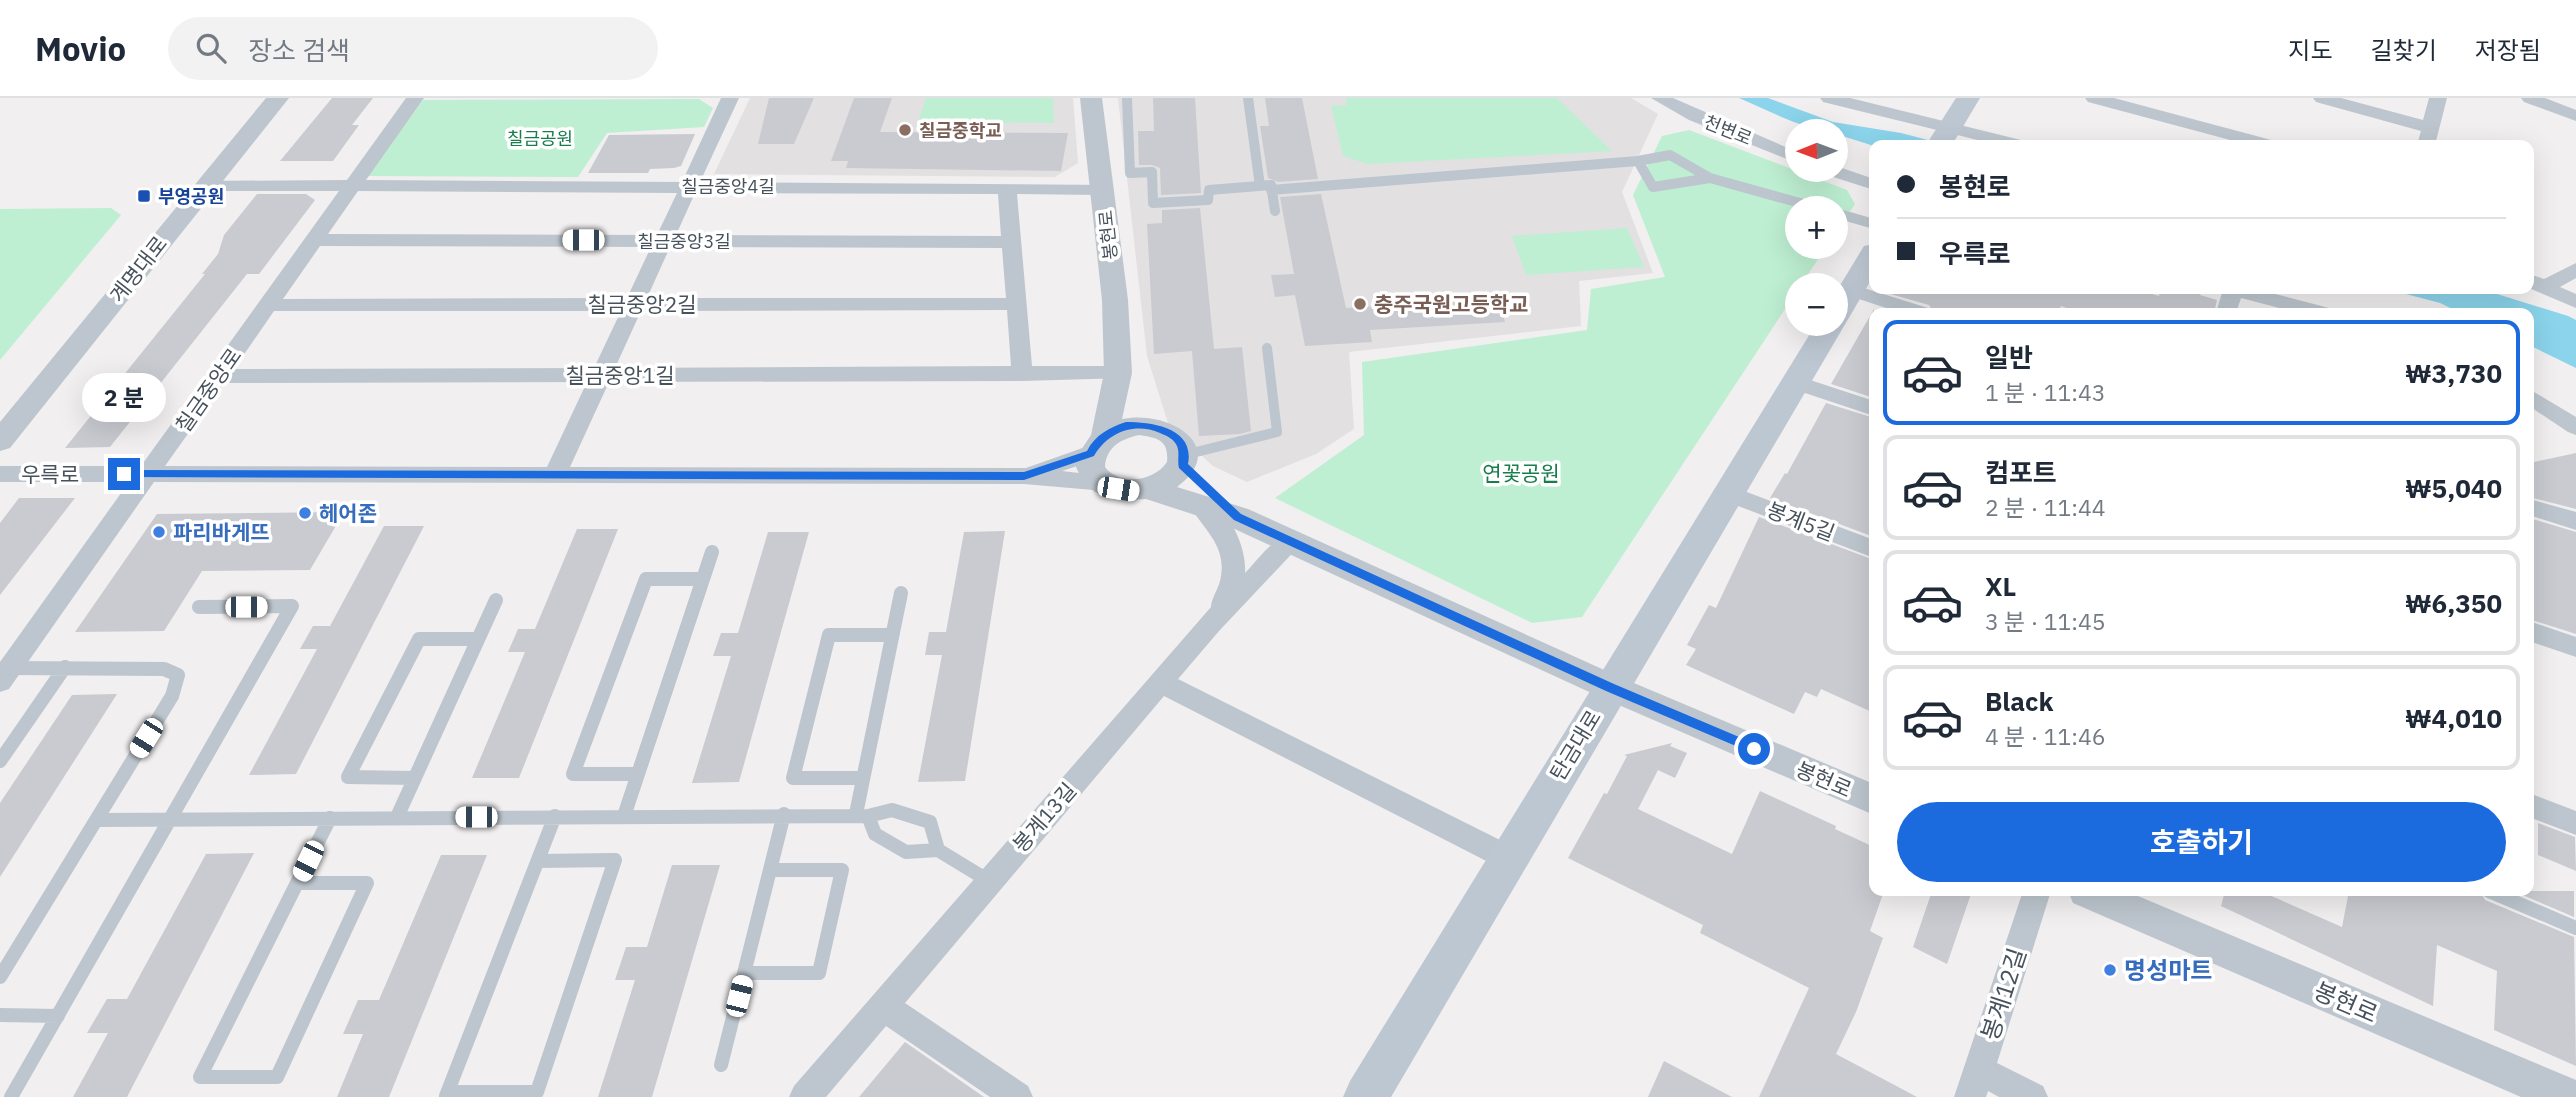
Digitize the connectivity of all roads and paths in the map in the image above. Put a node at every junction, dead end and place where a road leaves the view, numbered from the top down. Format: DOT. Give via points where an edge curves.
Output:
graph roads {
  1 [pos="278,98"];
  2 [pos="415,98"];
  3 [pos="730,98"];
  4 [pos="1091,98"];
  5 [pos="1127,98"];
  6 [pos="1248,98"];
  7 [pos="1660,98"];
  8 [pos="1829,98"];
  9 [pos="1968,98"];
  10 [pos="2094,98"];
  11 [pos="2322,98"];
  12 [pos="2438,98"];
  13 [pos="2530,98"];
  14 [pos="2576,116"];
  15 [pos="2428,136"];
  16 [pos="1944,137"];
  17 [pos="1972,140"];
  18 [pos="2250,140"];
  19 [pos="1785,153"];
  20 [pos="1638,161"];
  21 [pos="1848,176"];
  22 [pos="1710,178"];
  23 [pos="1869,183"];
  24 [pos="354,184"];
  25 [pos="206,185"];
  26 [pos="689,186"];
  27 [pos="1260,186"];
  28 [pos="1007,188"];
  29 [pos="1102,189"];
  30 [pos="1271,190"];
  31 [pos="1785,199"];
  32 [pos="1275,211"];
  33 [pos="1848,216"];
  34 [pos="1869,223"];
  35 [pos="314,240"];
  36 [pos="664,241"];
  37 [pos="1011,242"];
  38 [pos="1869,260"];
  39 [pos="2576,269"];
  40 [pos="2537,284"];
  41 [pos="1851,290"];
  42 [pos="2252,294"];
  43 [pos="1848,295"];
  44 [pos="2576,302"];
  45 [pos="634,304"];
  46 [pos="1016,304"];
  47 [pos="268,305"];
  48 [pos="1907,308"];
  49 [pos="2304,308"];
  50 [pos="1823,336"];
  51 [pos="1267,348"];
  52 [pos="1118,373"];
  53 [pos="1022,374"];
  54 [pos="601,375"];
  55 [pos="218,376"];
  56 [pos="1795,382"];
  57 [pos="2534,399"];
  58 [pos="1869,407"];
  59 [pos="1151,425"];
  60 [pos="2576,427"];
  61 [pos="0,441"];
  62 [pos="1098,444"];
  63 [pos="1183,460"];
  64 [pos="0,474"];
  65 [pos="149,474"];
  66 [pos="555,474"];
  67 [pos="1024,476"];
  68 [pos="1105,483"];
  69 [pos="1148,489"];
  70 [pos="1728,493"];
  71 [pos="1202,506"];
  72 [pos="2534,509"];
  73 [pos="1237,517"];
  74 [pos="2576,522"];
  75 [pos="1290,543"];
  76 [pos="1869,548"];
  77 [pos="712,552"];
  78 [pos="703,579"];
  79 [pos="901,593"];
  80 [pos="496,600"];
  81 [pos="199,607"];
  82 [pos="1210,624"];
  83 [pos="2534,633"];
  84 [pos="892,635"];
  85 [pos="478,639"];
  86 [pos="2576,647"];
  87 [pos="65,667"];
  88 [pos="5,675"];
  89 [pos="1160,682"];
  90 [pos="1610,687"];
  91 [pos="0,761"];
  92 [pos="638,774"];
  93 [pos="415,778"];
  94 [pos="863,778"];
  95 [pos="1869,798"];
  96 [pos="2534,807"];
  97 [pos="784,814"];
  98 [pos="862,815"];
  99 [pos="555,816"];
  100 [pos="624,816"];
  101 [pos="397,817"];
  102 [pos="330,818"];
  103 [pos="171,819"];
  104 [pos="96,820"];
  105 [pos="2576,823"];
  106 [pos="938,850"];
  107 [pos="1508,858"];
  108 [pos="538,861"];
  109 [pos="770,870"];
  110 [pos="989,881"];
  111 [pos="297,883"];
  112 [pos="2035,896"];
  113 [pos="2098,896"];
  114 [pos="2501,896"];
  115 [pos="2576,928"];
  116 [pos="744,972"];
  117 [pos="0,977"];
  118 [pos="883,1006"];
  119 [pos="0,1015"];
  120 [pos="58,1016"];
  121 [pos="721,1065"];
  122 [pos="1974,1084"];
  123 [pos="447,1095"];
  124 [pos="11,1097"];
  125 [pos="804,1097"];
  126 [pos="1017,1097"];
  127 [pos="1366,1097"];
  128 [pos="2032,1097"];
  129 [pos="2568,1097"];
  1 -- 25 [label="street, 계명대로"];
  2 -- 24 [label="street, 칠금중앙로"];
  3 -- 26 [label="street"];
  4 -- 29 [label="street, 봉현로"];
  5 -- 27 [label="lane" via="1129,173 1152,172 1153,203 1208,200 1209,190"];
  6 -- 27 [label="lane"];
  7 -- 19 [label="street, 천변로"];
  8 -- 16 [label="street"];
  9 -- 16 [label="main road"];
  10 -- 18 [label="street"];
  11 -- 15 [label="street"];
  12 -- 15 [label="street"];
  13 -- 14 [label="street"];
  16 -- 17 [label="street"];
  20 -- 22 [label="lane" via="1670,155"];
  20 -- 22 [label="lane" via="1653,187"];
  20 -- 30 [label="lane"];
  21 -- 23 [label="street"];
  22 -- 31 [label="lane"];
  24 -- 25 [label="street, 칠금중앙4길"];
  24 -- 26 [label="street, 칠금중앙4길"];
  24 -- 35 [label="street, 칠금중앙로"];
  25 -- 61 [label="street, 계명대로"];
  26 -- 28 [label="street, 칠금중앙4길"];
  26 -- 36 [label="street"];
  27 -- 30 [label="lane" via="1270,185"];
  28 -- 29 [label="street, 칠금중앙4길"];
  28 -- 37 [label="street"];
  29 -- 52 [label="street, 봉현로"];
  30 -- 32 [label="lane"];
  33 -- 34 [label="lane"];
  35 -- 36 [label="street, 칠금중앙3길"];
  35 -- 47 [label="street, 칠금중앙로"];
  36 -- 37 [label="street, 칠금중앙3길"];
  36 -- 45 [label="street"];
  37 -- 46 [label="street"];
  38 -- 41 [label="main road"];
  39 -- 40 [label="street"];
  40 -- 44 [label="street"];
  41 -- 43 [label="main road"];
  41 -- 48 [label="street"];
  42 -- 49 [label="street"];
  45 -- 46 [label="street, 칠금중앙2길"];
  45 -- 47 [label="street, 칠금중앙2길"];
  45 -- 54 [label="street"];
  46 -- 53 [label="street"];
  47 -- 55 [label="street, 칠금중앙로"];
  50 -- 56 [label="main road, 탄금대로"];
  51 -- 63 [label="lane" via="1277,432"];
  52 -- 53 [label="street, 칠금중앙1길"];
  52 -- 59 [label="street"];
  52 -- 62 [label="street, 봉현로"];
  53 -- 54 [label="street, 칠금중앙1길"];
  54 -- 55 [label="street, 칠금중앙1길"];
  54 -- 66 [label="street"];
  55 -- 65 [label="street, 칠금중앙로"];
  56 -- 58 [label="street"];
  56 -- 70 [label="main road, 탄금대로"];
  57 -- 60 [label="street"];
  59 -- 62 [label="street" via="1126,426"];
  59 -- 63 [label="street" via="1175,436 1182,445"];
  62 -- 67 [label="street, 우륵로"];
  62 -- 68 [label="street" via="1090,465"];
  63 -- 69 [label="street" via="1175,476"];
  63 -- 73 [label="street, 봉현로"];
  64 -- 65 [label="street, 우륵로"];
  65 -- 66 [label="street, 우륵로"];
  65 -- 88 [label="street, 칠금중앙로"];
  66 -- 67 [label="street, 우륵로"];
  67 -- 68 [label="street, 우륵로"];
  68 -- 69 [label="street" via="1125,490"];
  69 -- 71 [label="street, 봉현로"];
  70 -- 76 [label="street, 봉계5길"];
  70 -- 90 [label="main road, 탄금대로"];
  71 -- 73 [label="street, 봉현로"];
  71 -- 82 [label="street" via="1228,539 1234,567 1232,589"];
  72 -- 74 [label="street"];
  73 -- 75 [label="street, 봉현로"];
  75 -- 82 [label="street, 봉계13길"];
  75 -- 90 [label="street, 봉현로"];
  77 -- 78 [label="lane"];
  78 -- 92 [label="lane"];
  78 -- 92 [label="lane" via="646,579 573,774"];
  79 -- 84 [label="lane"];
  80 -- 85 [label="lane"];
  81 -- 103 [label="lane" via="292,606"];
  82 -- 89 [label="street, 봉계13길"];
  83 -- 86 [label="street"];
  84 -- 94 [label="lane"];
  84 -- 94 [label="lane" via="829,635 793,778"];
  85 -- 93 [label="lane"];
  85 -- 93 [label="lane" via="419,639 348,777"];
  87 -- 88 [label="lane"];
  87 -- 91 [label="lane"];
  87 -- 104 [label="lane" via="164,669 178,675 172,696"];
  89 -- 107 [label="street"];
  89 -- 110 [label="street, 봉계13길"];
  90 -- 95 [label="street, 봉현로"];
  90 -- 107 [label="main road, 탄금대로"];
  92 -- 100 [label="lane"];
  93 -- 101 [label="lane"];
  94 -- 98 [label="lane"];
  96 -- 105 [label="street"];
  97 -- 98 [label="lane"];
  97 -- 100 [label="lane"];
  97 -- 109 [label="lane"];
  98 -- 106 [label="lane" via="875,834 905,852"];
  98 -- 106 [label="lane" via="882,808 899,809 930,822"];
  99 -- 100 [label="lane"];
  99 -- 101 [label="lane"];
  99 -- 108 [label="lane"];
  101 -- 102 [label="lane"];
  102 -- 103 [label="lane"];
  102 -- 111 [label="lane"];
  103 -- 104 [label="lane"];
  103 -- 120 [label="lane"];
  104 -- 117 [label="lane"];
  106 -- 110 [label="lane"];
  107 -- 127 [label="main road, 탄금대로"];
  108 -- 123 [label="lane"];
  108 -- 123 [label="lane" via="615,860 537,1092"];
  109 -- 116 [label="lane"];
  109 -- 116 [label="lane" via="842,870 819,972"];
  110 -- 118 [label="street, 봉계13길"];
  111 -- 111 [label="lane" via="291,895 200,1077 277,1077 368,883"];
  112 -- 122 [label="street, 봉계12길"];
  113 -- 129 [label="street, 봉현로"];
  114 -- 115 [label="lane"];
  116 -- 121 [label="lane"];
  118 -- 125 [label="street, 봉계13길"];
  118 -- 126 [label="street"];
  119 -- 120 [label="lane"];
  120 -- 124 [label="lane"];
  122 -- 128 [label="street"];
}
